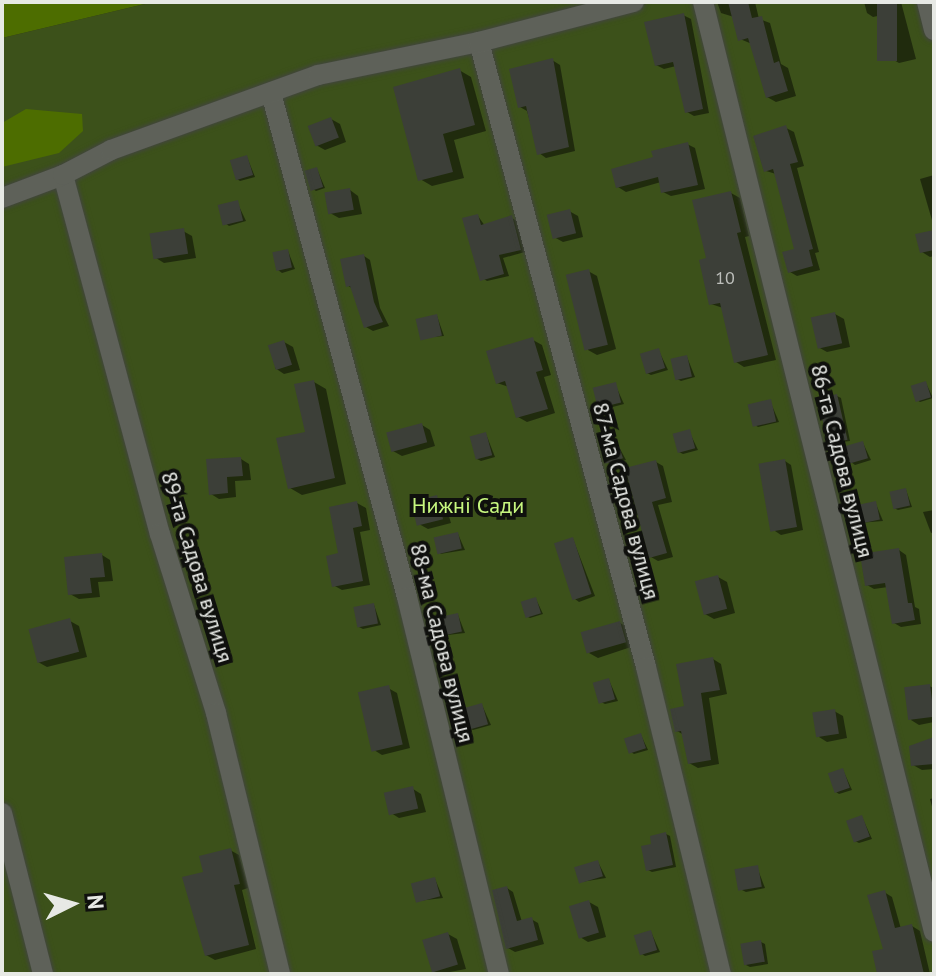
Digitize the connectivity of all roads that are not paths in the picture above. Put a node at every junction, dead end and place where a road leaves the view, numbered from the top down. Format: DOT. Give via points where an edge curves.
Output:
graph roads {
  1 [pos="634,2"];
  2 [pos="703,2"];
  3 [pos="927,2"];
  4 [pos="934,30"];
  5 [pos="479,42"];
  6 [pos="271,93"];
  7 [pos="63,175"];
  8 [pos="2,198"];
  9 [pos="2,813"];
  10 [pos="934,932"];
  11 [pos="43,974"];
  12 [pos="280,974"];
  13 [pos="499,974"];
  14 [pos="721,974"];
  1 -- 5 [label="street"];
  2 -- 10 [label="street, 86-та Садова вулиця"];
  3 -- 4 [label="street"];
  5 -- 6 [label="street" via="371,62"];
  5 -- 14 [label="street, 87-ма Садова вулиця" via="646,667"];
  6 -- 7 [label="street" via="111,150"];
  6 -- 13 [label="street, 88-ма Садова вулиця" via="407,597"];
  7 -- 8 [label="street"];
  7 -- 12 [label="street, 89-та Садова вулиця" via="160,534 216,713"];
  9 -- 11 [label="street"];
}
